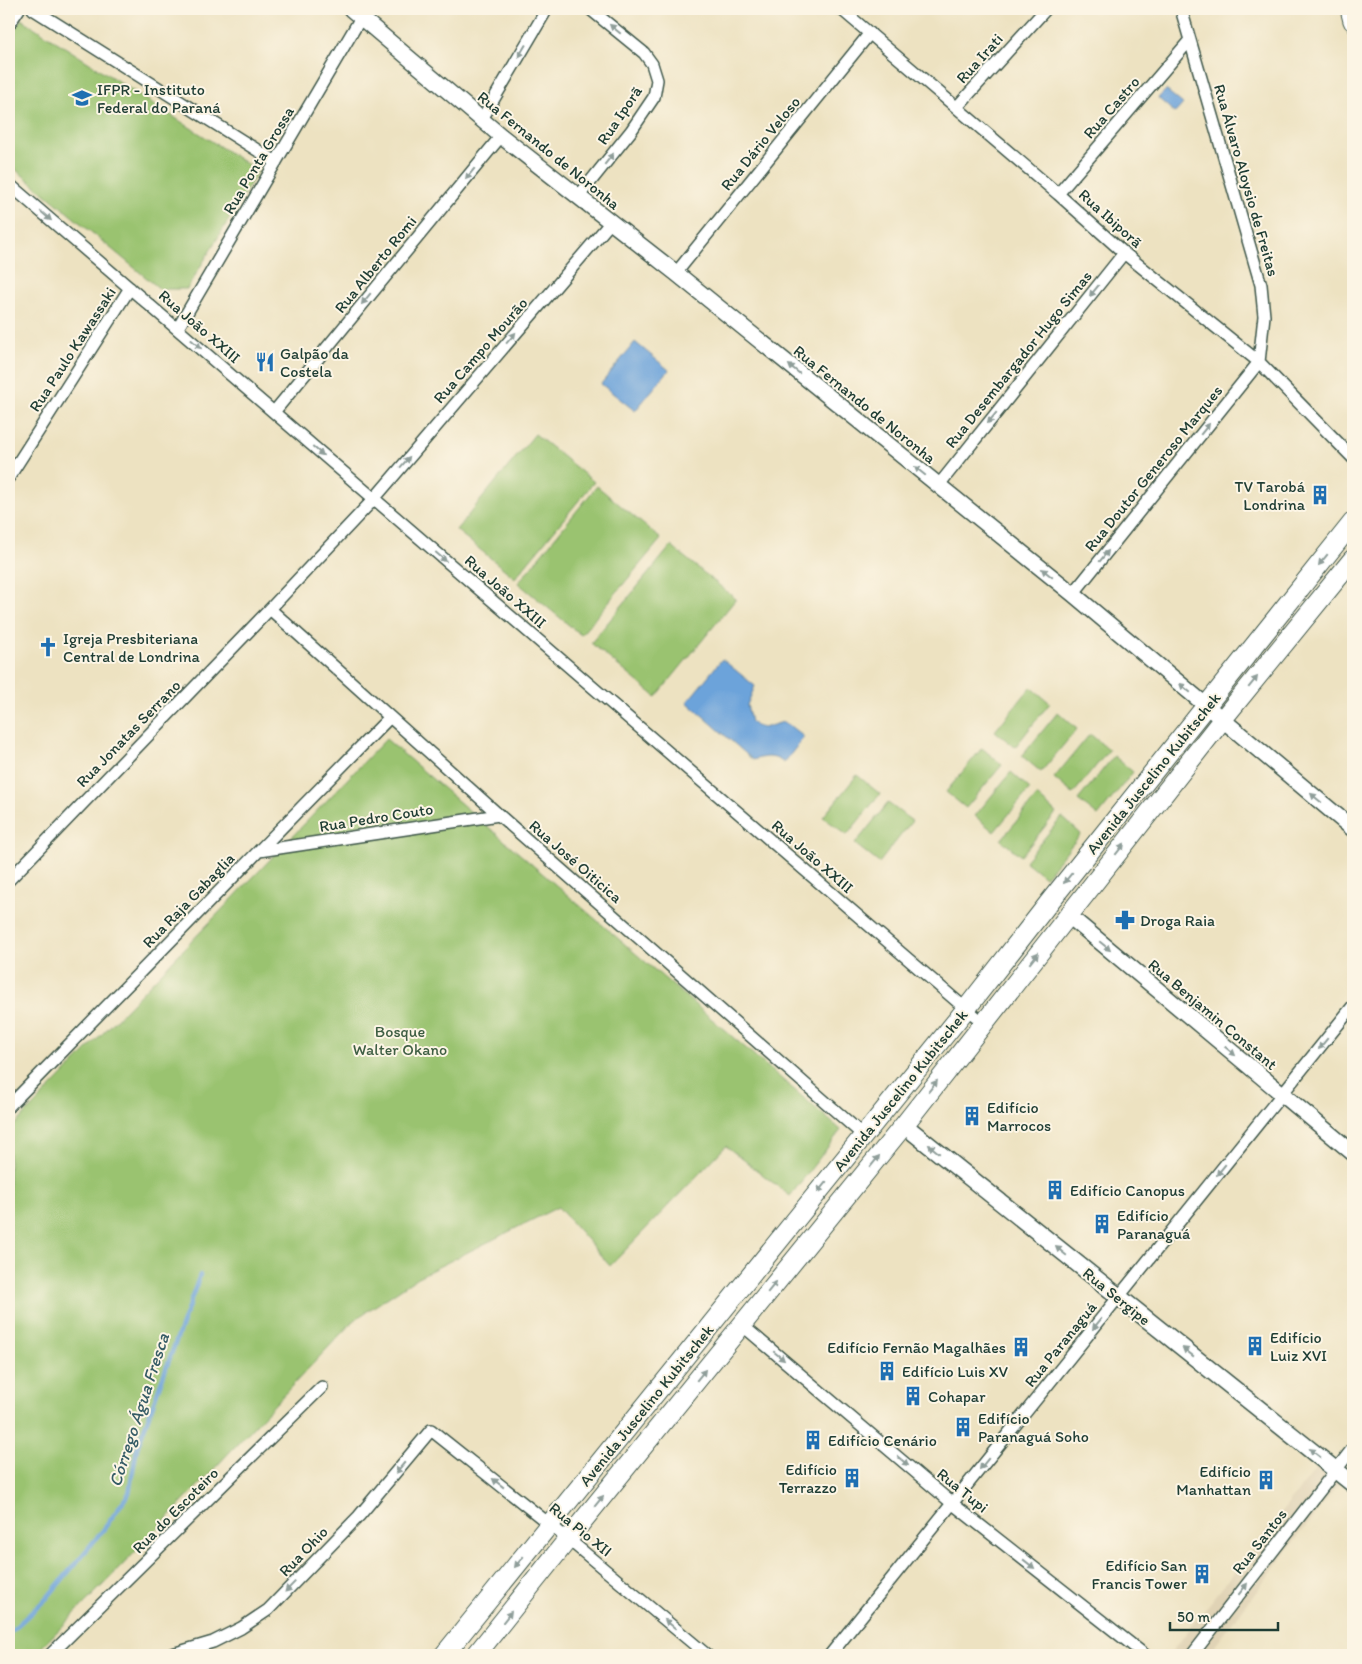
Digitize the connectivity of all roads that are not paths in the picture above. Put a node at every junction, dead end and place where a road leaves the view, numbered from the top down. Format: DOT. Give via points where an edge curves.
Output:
graph roads {
  1 [pos="18,9"];
  2 [pos="33,9"];
  3 [pos="547,9"];
  4 [pos="590,9"];
  5 [pos="1046,9"];
  6 [pos="1181,9"];
  7 [pos="1350,9"];
  8 [pos="360,11"];
  9 [pos="848,11"];
  10 [pos="1353,21"];
  11 [pos="9,24"];
  12 [pos="870,33"];
  13 [pos="1189,41"];
  14 [pos="957,107"];
  15 [pos="482,119"];
  16 [pos="501,136"];
  17 [pos="276,162"];
  18 [pos="9,184"];
  19 [pos="1058,194"];
  20 [pos="578,197"];
  21 [pos="611,222"];
  22 [pos="1124,253"];
  23 [pos="676,273"];
  24 [pos="130,288"];
  25 [pos="178,328"];
  26 [pos="1259,362"];
  27 [pos="274,412"];
  28 [pos="1353,458"];
  29 [pos="9,478"];
  30 [pos="938,486"];
  31 [pos="374,499"];
  32 [pos="1353,522"];
  33 [pos="1353,559"];
  34 [pos="1073,594"];
  35 [pos="270,609"];
  36 [pos="1206,706"];
  37 [pos="390,716"];
  38 [pos="1222,720"];
  39 [pos="499,815"];
  40 [pos="1353,829"];
  41 [pos="259,851"];
  42 [pos="9,880"];
  43 [pos="1051,900"];
  44 [pos="1068,915"];
  45 [pos="1353,1006"];
  46 [pos="966,1009"];
  47 [pos="983,1022"];
  48 [pos="1282,1095"];
  49 [pos="9,1106"];
  50 [pos="876,1120"];
  51 [pos="904,1125"];
  52 [pos="863,1135"];
  53 [pos="1353,1153"];
  54 [pos="1119,1297"];
  55 [pos="742,1325"];
  56 [pos="322,1387"];
  57 [pos="432,1430"];
  58 [pos="1353,1448"];
  59 [pos="1335,1469"];
  60 [pos="1353,1484"];
  61 [pos="953,1504"];
  62 [pos="550,1524"];
  63 [pos="568,1538"];
  64 [pos="466,1628"];
  65 [pos="50,1655"];
  66 [pos="169,1655"];
  67 [pos="444,1655"];
  68 [pos="453,1655"];
  69 [pos="476,1655"];
  70 [pos="707,1655"];
  71 [pos="830,1655"];
  72 [pos="1145,1655"];
  73 [pos="1192,1655"];
  1 -- 11 [label="street"];
  2 -- 17 [label="street"];
  3 -- 15 [label="street, one-way"];
  20 -- 4 [label="street, Rua Iporã, one-way" via="632,131 654,97 658,80 644,53"];
  5 -- 14 [label="street, Rua Irati"];
  6 -- 13 [label="street, Rua Álvaro Aloysio de Freitas"];
  7 -- 10 [label="main road"];
  8 -- 15 [label="street, Rua Fernando de Noronha"];
  8 -- 17 [label="street, Rua Ponta Grossa"];
  9 -- 12 [label="street, Rua Ibiporã"];
  12 -- 14 [label="street, Rua Ibiporã"];
  12 -- 23 [label="street, Rua Dário Veloso"];
  13 -- 19 [label="street, Rua Castro"];
  13 -- 26 [label="street, Rua Álvaro Aloysio de Freitas" via="1261,285 1264,316"];
  14 -- 19 [label="street, Rua Ibiporã"];
  15 -- 16 [label="street, Rua Fernando de Noronha"];
  16 -- 20 [label="street, Rua Fernando de Noronha"];
  16 -- 27 [label="street, Rua Alberto Romi, one-way"];
  17 -- 25 [label="street, Rua Ponta Grossa"];
  18 -- 24 [label="street, Rua João XXIII, one-way"];
  19 -- 22 [label="street, Rua Ibiporã"];
  20 -- 21 [label="street, Rua Fernando de Noronha"];
  21 -- 23 [label="street, Rua Fernando de Noronha"];
  31 -- 21 [label="street, Rua Campo Mourão, one-way"];
  22 -- 26 [label="street, Rua Ibiporã"];
  22 -- 30 [label="street, Rua Desembargador Hugo Simas, one-way"];
  30 -- 23 [label="street, Rua Fernando de Noronha, one-way"];
  24 -- 25 [label="street, Rua João XXIII"];
  24 -- 29 [label="street, Rua Paulo Kawassaki"];
  25 -- 27 [label="street, Rua João XXIII, one-way"];
  26 -- 28 [label="street, Rua Ibiporã"];
  34 -- 26 [label="street, Rua Doutor Generoso Marques, one-way"];
  27 -- 31 [label="street, Rua João XXIII, one-way"];
  34 -- 30 [label="street, Rua Fernando de Noronha, one-way"];
  31 -- 35 [label="street, Rua Jonatas Serrano"];
  31 -- 46 [label="street, Rua João XXIII, one-way"];
  32 -- 36 [label="main road, Avenida Juscelino Kubitschek, one-way"];
  38 -- 33 [label="main road, Avenida Juscelino Kubitschek, one-way"];
  36 -- 34 [label="street, Rua Fernando de Noronha, one-way"];
  35 -- 37 [label="street, Rua José Oiticica"];
  35 -- 42 [label="street, Rua Jonatas Serrano"];
  36 -- 38 [label="street, Rua Fernando de Noronha"];
  36 -- 43 [label="main road, Avenida Juscelino Kubitschek, one-way"];
  37 -- 39 [label="street, Rua José Oiticica"];
  37 -- 41 [label="street, Rua Raja Gabaglia"];
  40 -- 38 [label="street, Rua Fernando de Noronha, one-way"];
  44 -- 38 [label="main road, Avenida Juscelino Kubitschek, one-way"];
  39 -- 41 [label="street, Rua Pedro Couto"];
  39 -- 52 [label="street, Rua José Oiticica"];
  41 -- 49 [label="street, Rua Raja Gabaglia"];
  43 -- 44 [label="street, Rua Benjamin Constant"];
  43 -- 46 [label="main road, Avenida Juscelino Kubitschek"];
  47 -- 44 [label="main road, Avenida Juscelino Kubitschek, one-way"];
  44 -- 48 [label="street, Rua Benjamin Constant, one-way"];
  45 -- 48 [label="street, Rua Paranaguá, one-way"];
  46 -- 47 [label="street, Rua João XXIII"];
  46 -- 50 [label="main road, Avenida Juscelino Kubitschek"];
  51 -- 47 [label="main road, Avenida Juscelino Kubitschek, one-way"];
  48 -- 53 [label="street, Rua Benjamin Constant"];
  48 -- 54 [label="street, Rua Paranaguá, one-way"];
  50 -- 51 [label="street, Rua Sergipe"];
  50 -- 52 [label="main road, Avenida Juscelino Kubitschek"];
  54 -- 51 [label="main road, Rua Sergipe, one-way"];
  55 -- 51 [label="main road, Avenida Juscelino Kubitschek, one-way"];
  52 -- 62 [label="main road, Avenida Juscelino Kubitschek, one-way"];
  59 -- 54 [label="main road, Rua Sergipe, one-way"];
  54 -- 61 [label="street, Rua Paranaguá, one-way"];
  55 -- 61 [label="street, Rua Tupi, one-way"];
  63 -- 55 [label="main road, Avenida Juscelino Kubitschek, one-way"];
  56 -- 65 [label="street, Rua do Escoteiro"];
  62 -- 57 [label="street, Rua Pio XII, one-way"];
  57 -- 66 [label="street, Rua Ohio, one-way" via="359,1516 268,1610 213,1642"];
  58 -- 59 [label="street, Rua Santos"];
  59 -- 60 [label="main road, Rua Sergipe"];
  73 -- 59 [label="street, Rua Santos, one-way"];
  61 -- 71 [label="street, Rua Paranaguá"];
  61 -- 72 [label="street, Rua Tupi, one-way"];
  62 -- 63 [label="street, Rua Pio XII"];
  62 -- 64 [label="main road, Avenida Juscelino Kubitschek, one-way"];
  69 -- 63 [label="main road, Avenida Juscelino Kubitschek, one-way"];
  70 -- 63 [label="street, Rua Pio XII, one-way"];
  64 -- 67 [label="main road, Avenida Juscelino Kubitschek"];
  64 -- 68 [label="main road"];
}
